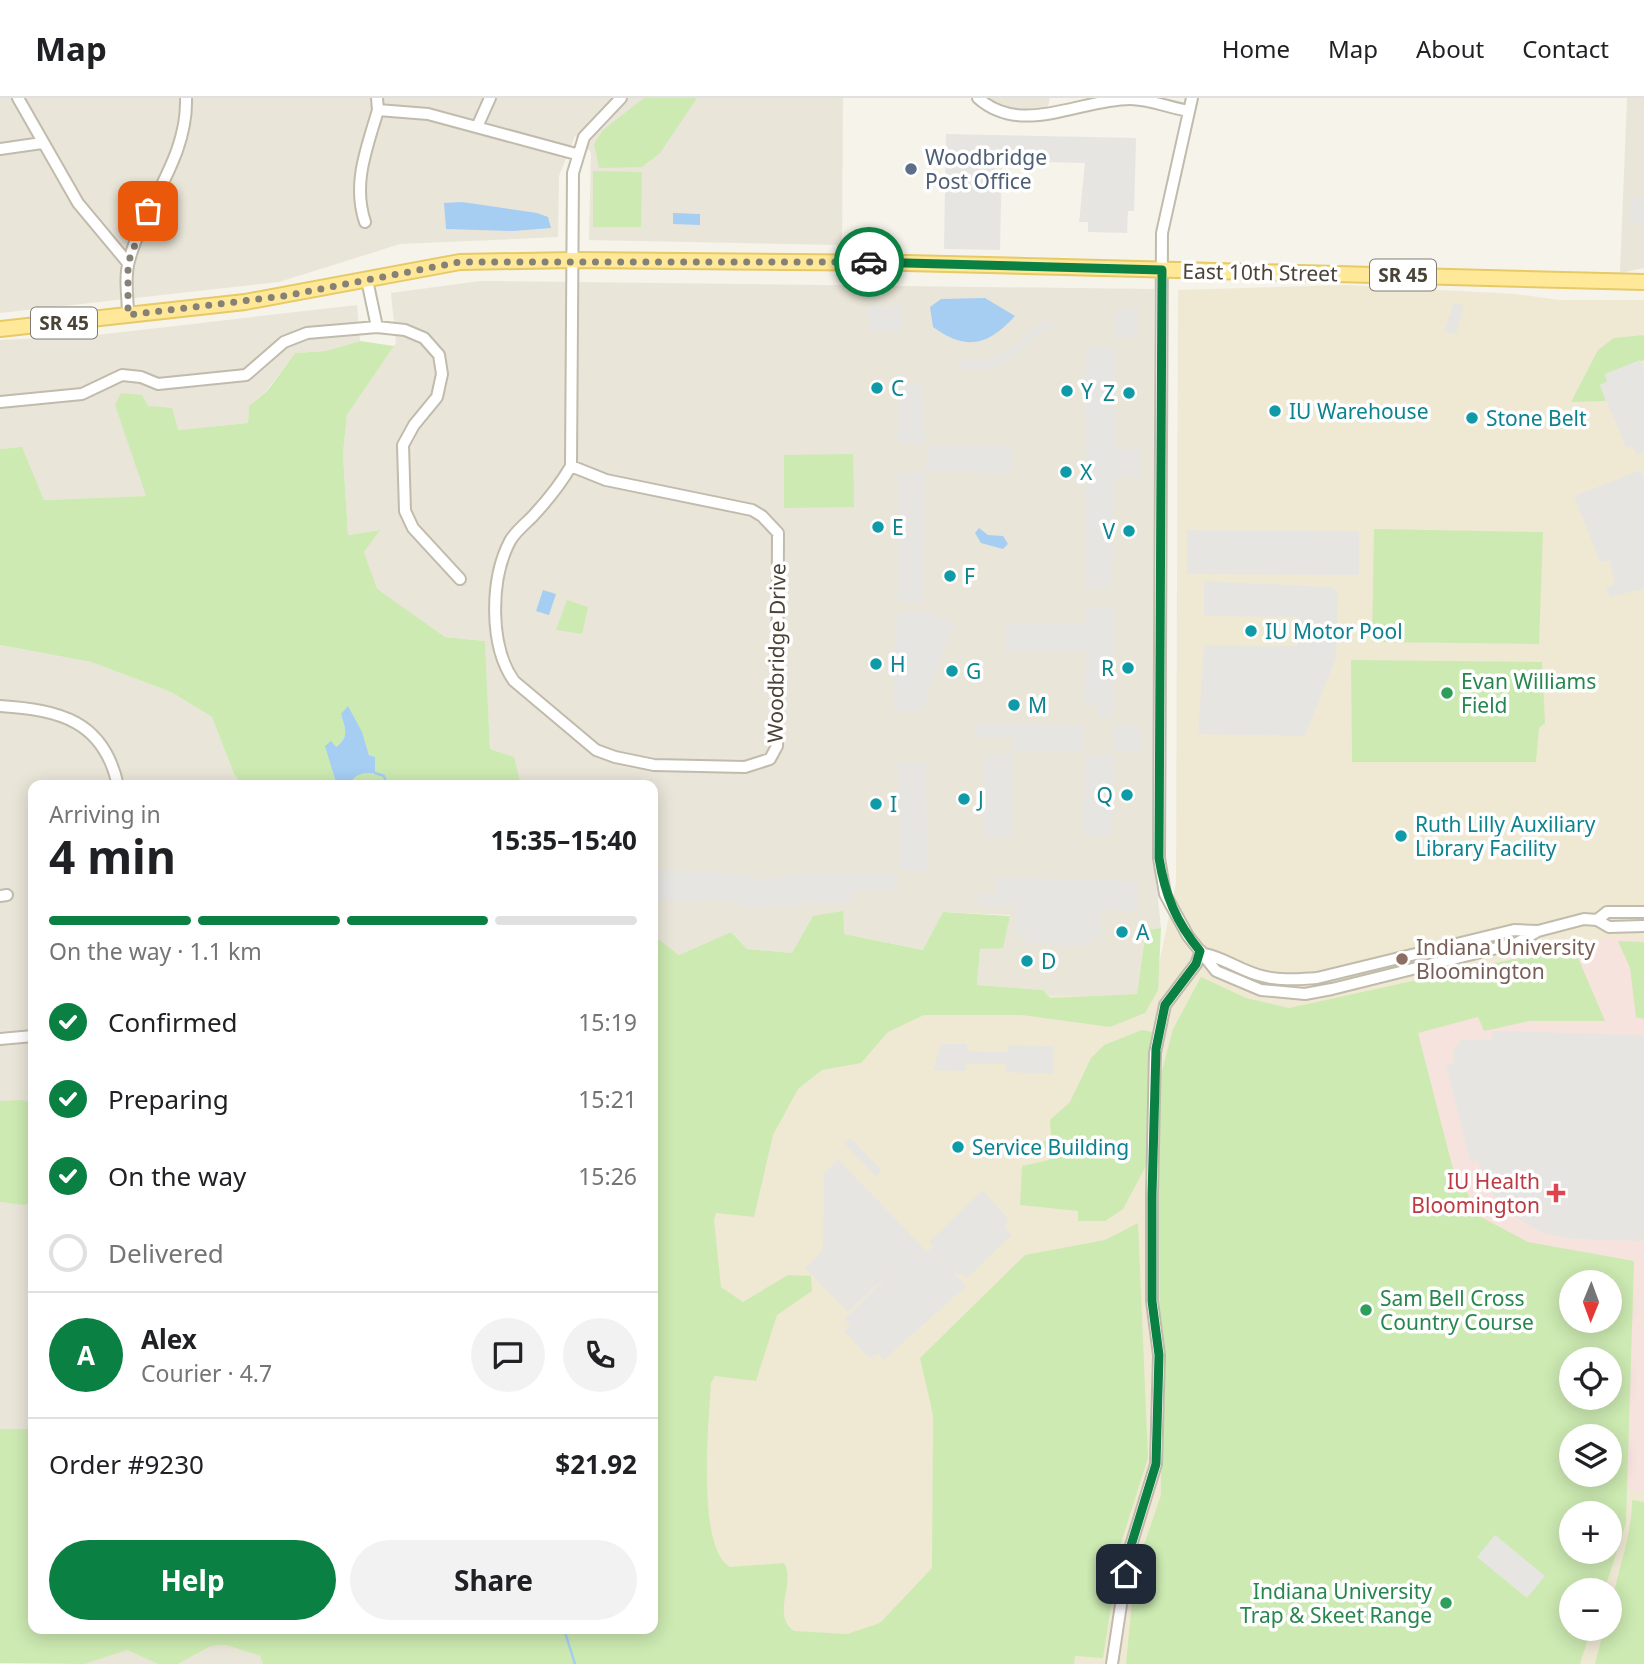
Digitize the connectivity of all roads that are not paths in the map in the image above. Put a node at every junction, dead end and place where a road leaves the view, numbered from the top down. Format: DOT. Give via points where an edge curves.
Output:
graph roads {
  1 [pos="18,98"];
  2 [pos="186,98"];
  3 [pos="490,98"];
  4 [pos="621,98"];
  5 [pos="978,98"];
  6 [pos="1192,98"];
  7 [pos="378,104"];
  8 [pos="1189,111"];
  9 [pos="477,127"];
  10 [pos="42,143"];
  11 [pos="0,149"];
  12 [pos="576,155"];
  13 [pos="365,222"];
  14 [pos="574,260"];
  15 [pos="128,263"];
  16 [pos="1162,270"];
  17 [pos="367,280"];
  18 [pos="1644,282"];
  19 [pos="128,315"];
  20 [pos="377,327"];
  21 [pos="0,329"];
  22 [pos="0,402"];
  23 [pos="571,466"];
  24 [pos="460,579"];
  25 [pos="0,706"];
  26 [pos="116,780"];
  27 [pos="1644,912"];
  28 [pos="1597,920"];
  29 [pos="1644,926"];
  30 [pos="1202,953"];
  31 [pos="28,1036"];
  32 [pos="0,1039"];
  33 [pos="1112,1664"];
  1 -- 10 [label="street"];
  2 -- 15 [label="street" via="185,125 175,158"];
  3 -- 9 [label="street"];
  4 -- 12 [label="street" via="596,120"];
  5 -- 8 [label="street" via="989,108 1017,116 1132,99"];
  6 -- 8 [label="street"];
  7 -- 9 [label="street"];
  7 -- 13 [label="street" via="359,180"];
  8 -- 16 [label="street" via="1167,201"];
  9 -- 12 [label="street"];
  10 -- 11 [label="street"];
  10 -- 15 [label="street" via="88,218"];
  12 -- 14 [label="street"];
  14 -- 16 [label="main road, East 10th Street / SR 45"];
  14 -- 17 [label="main road, East 10th Street / SR 45" via="460,262"];
  14 -- 23 [label="street"];
  15 -- 19 [label="street"];
  16 -- 18 [label="main road, East 10th Street / SR 45"];
  16 -- 30 [label="street" via="1159,858 1165,894 1175,917"];
  17 -- 19 [label="main road, East 10th Street / SR 45" via="245,302"];
  17 -- 20 [label="street"];
  19 -- 21 [label="main road, East 10th Street / SR 45"];
  20 -- 22 [label="street" via="307,333 284,342 246,374 158,384 122,375 82,394"];
  20 -- 24 [label="street" via="424,338 439,355 442,374 437,397 403,445 405,511 413,527"];
  23 -- 23 [label="street, Woodbridge Drive" via="559,488 510,541 495,622 504,667 514,681 596,750 615,757 654,765 745,767 770,759 778,733 778,533 752,510 606,480"];
  25 -- 26 [label="street" via="45,709 79,724 106,753"];
  27 -- 28 [label="street" via="1607,912"];
  28 -- 29 [label="street" via="1609,927"];
  28 -- 30 [label="street" via="1538,931 1514,930 1317,978 1261,976"];
  30 -- 33 [label="street" via="1165,1005 1156,1049 1152,1195 1152,1301 1159,1355 1156,1464 1129,1552"];
  31 -- 32 [label="street"];
}
